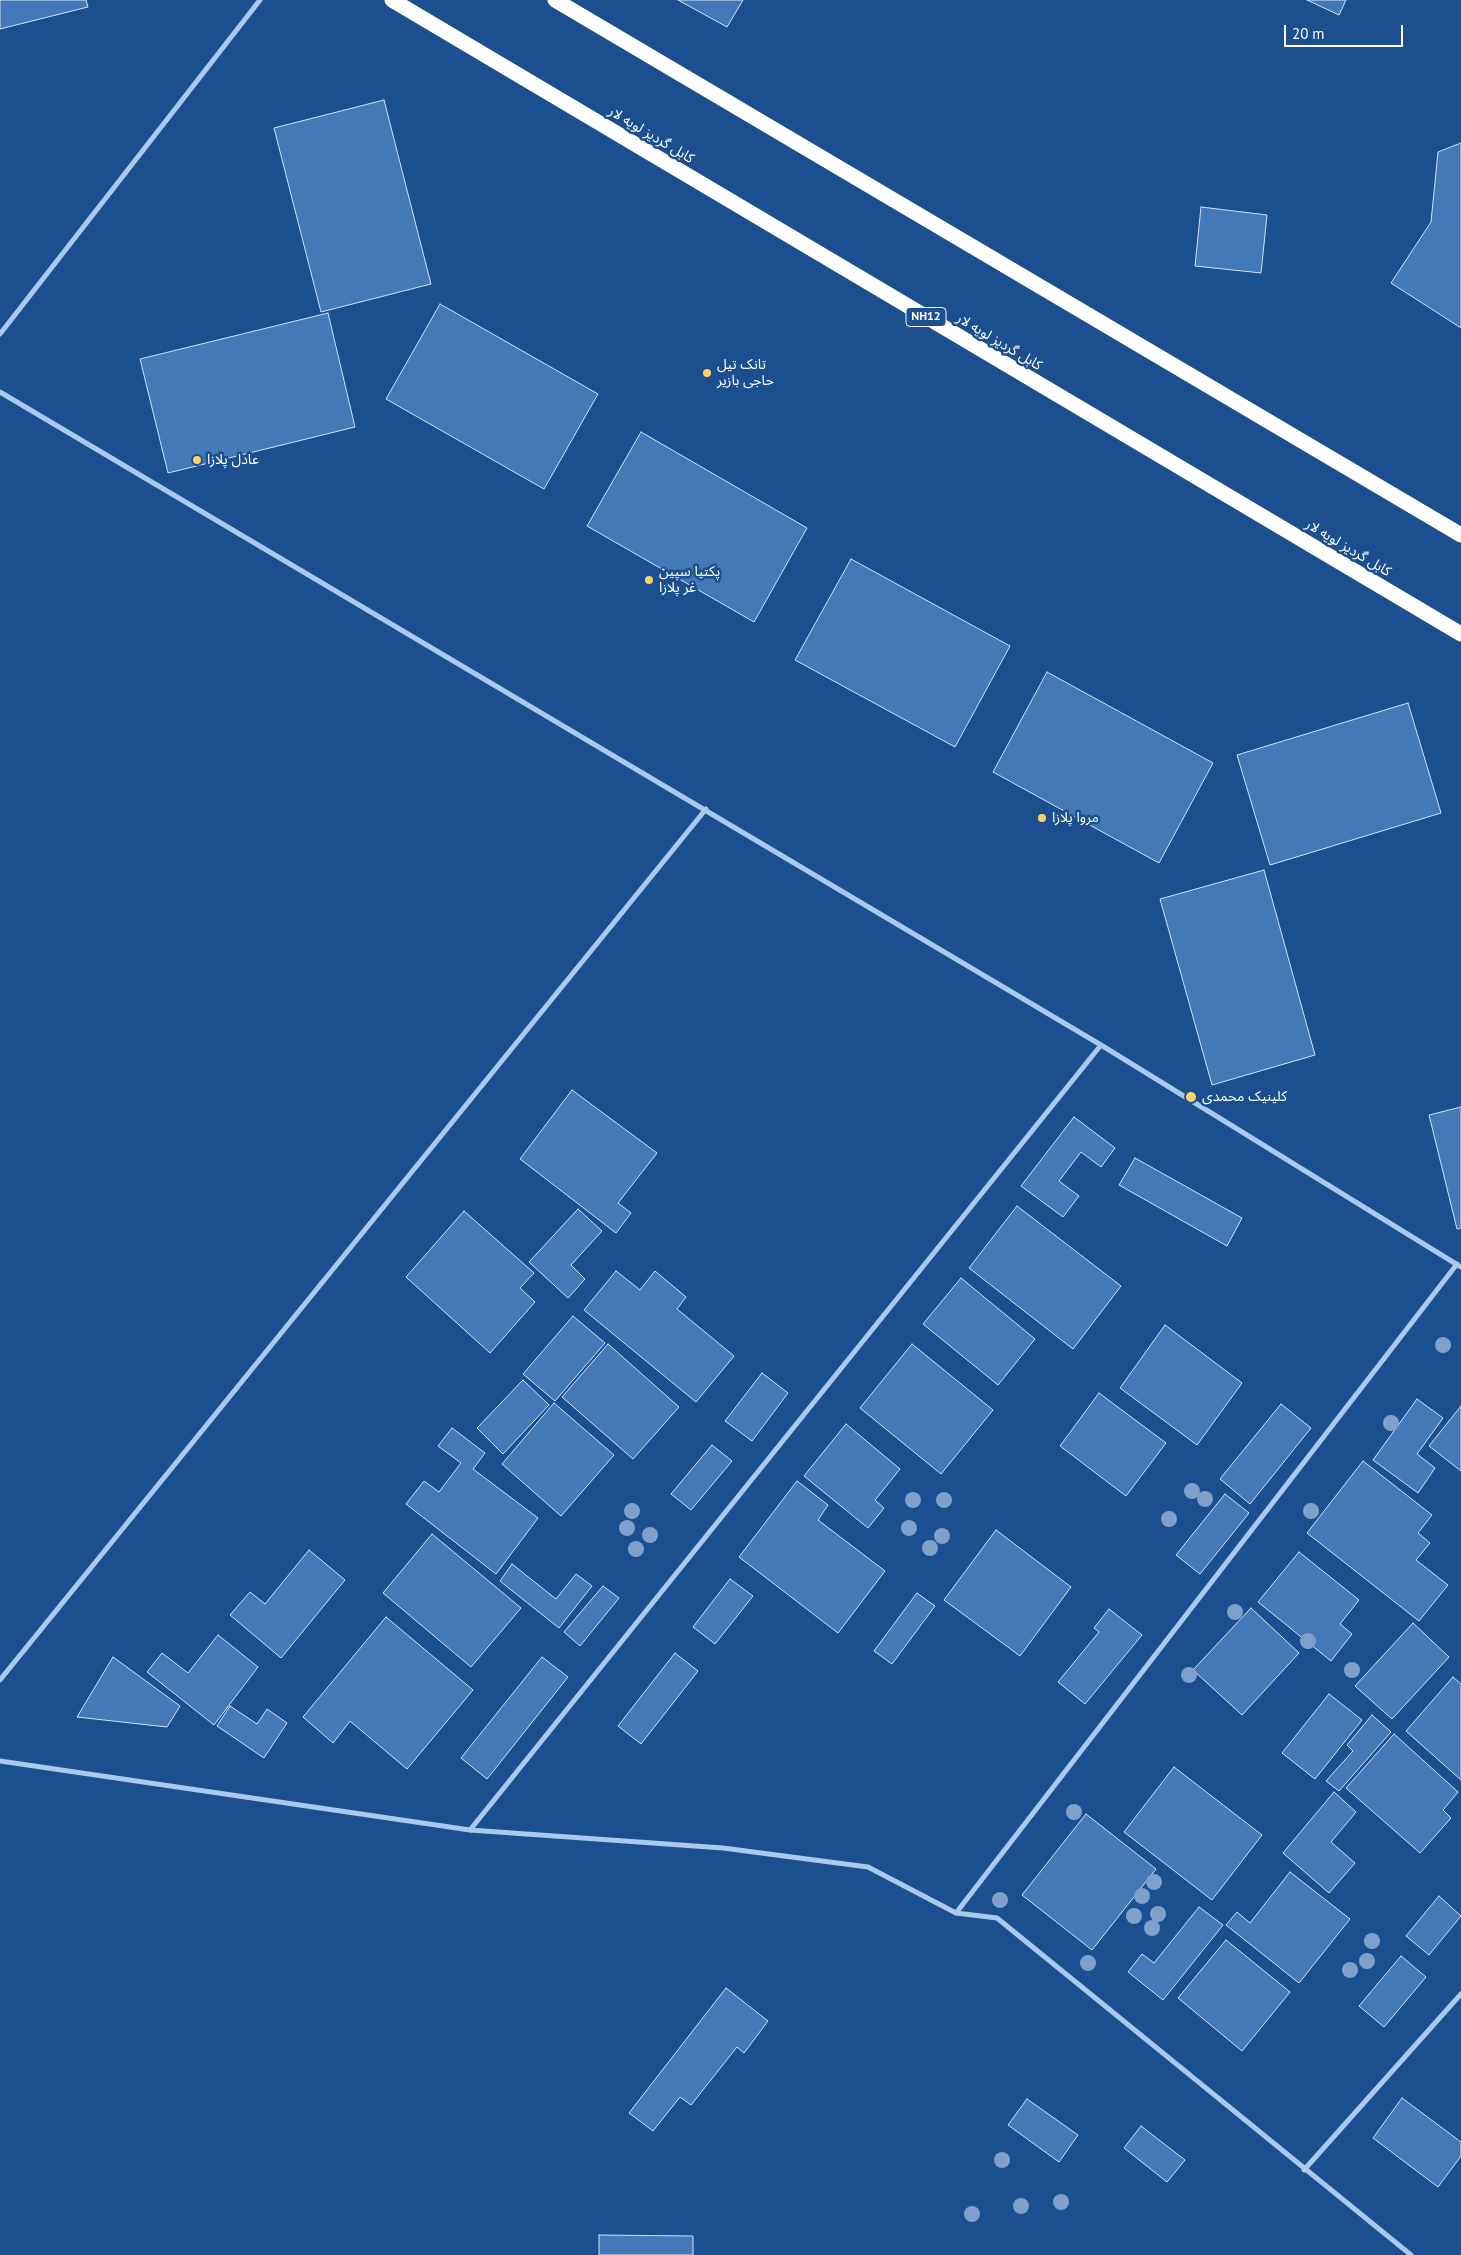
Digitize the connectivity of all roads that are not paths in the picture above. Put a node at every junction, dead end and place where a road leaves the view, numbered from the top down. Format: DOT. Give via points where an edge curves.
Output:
graph roads {
  1 [pos="260,0"];
  2 [pos="392,0"];
  3 [pos="555,0"];
  4 [pos="0,334"];
  5 [pos="0,392"];
  6 [pos="1461,534"];
  7 [pos="1461,634"];
  8 [pos="706,809"];
  9 [pos="1101,1045"];
  10 [pos="1459,1266"];
  11 [pos="0,1680"];
  12 [pos="0,1761"];
  13 [pos="470,1830"];
  14 [pos="956,1914"];
  15 [pos="1461,1994"];
  16 [pos="1304,2170"];
  17 [pos="1411,2255"];
  1 -- 4 [label="street"];
  2 -- 7 [label="highway, کابل گردیز لویه لار / NH12"];
  3 -- 6 [label="highway"];
  5 -- 8 [label="street"];
  8 -- 9 [label="street"];
  8 -- 11 [label="street"];
  9 -- 10 [label="street"];
  9 -- 13 [label="street"];
  10 -- 14 [label="street"];
  12 -- 13 [label="street"];
  13 -- 14 [label="street" via="723,1848 868,1867"];
  14 -- 16 [label="street" via="997,1918"];
  15 -- 16 [label="street"];
  16 -- 17 [label="street"];
}
